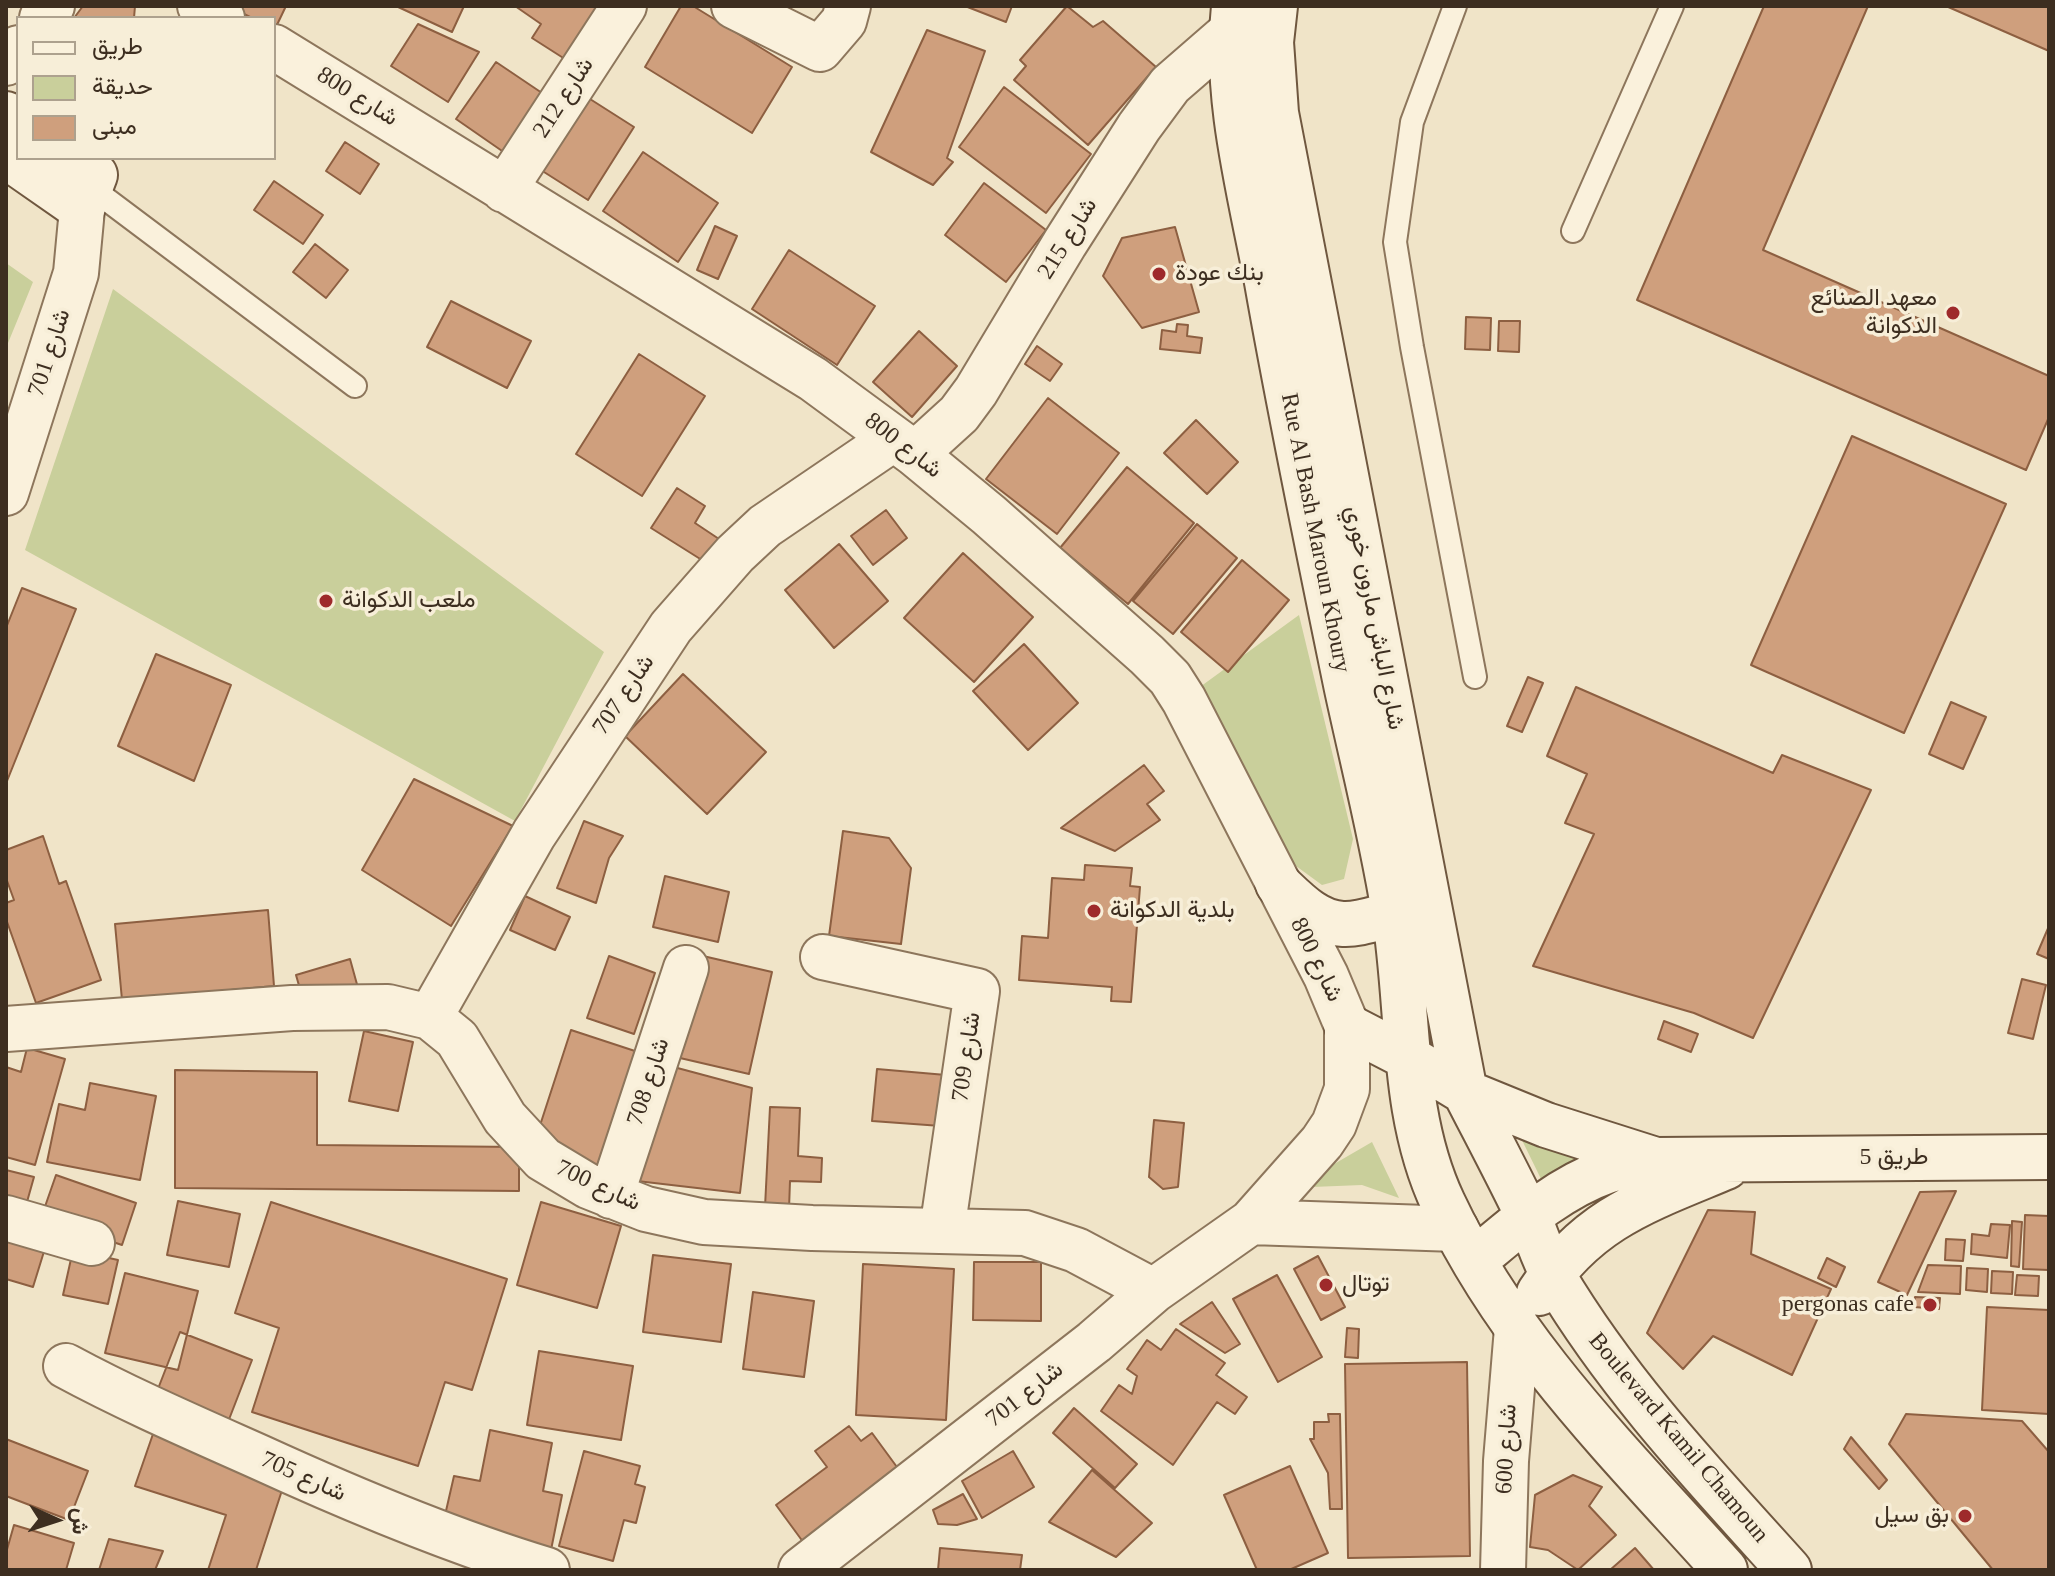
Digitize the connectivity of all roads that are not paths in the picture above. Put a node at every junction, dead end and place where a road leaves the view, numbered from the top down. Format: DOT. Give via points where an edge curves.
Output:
graph roads {
  1 [pos="200,6"];
  2 [pos="624,6"];
  3 [pos="734,6"];
  4 [pos="848,6"];
  5 [pos="1275,6"];
  6 [pos="1455,6"];
  7 [pos="1672,6"];
  8 [pos="218,16"];
  9 [pos="1233,19"];
  10 [pos="276,48"];
  11 [pos="21,160"];
  12 [pos="88,178"];
  13 [pos="504,190"];
  14 [pos="1573,231"];
  15 [pos="355,386"];
  16 [pos="904,446"];
  17 [pos="6,493"];
  18 [pos="1475,677"];
  19 [pos="1278,884"];
  20 [pos="1394,914"];
  21 [pos="823,957"];
  22 [pos="686,968"];
  23 [pos="430,1017"];
  24 [pos="1347,1026"];
  25 [pos="6,1029"];
  26 [pos="1409,1058"];
  27 [pos="1465,1092"];
  28 [pos="2049,1157"];
  29 [pos="1656,1160"];
  30 [pos="1740,1161"];
  31 [pos="611,1196"];
  32 [pos="1529,1217"];
  33 [pos="6,1218"];
  34 [pos="1251,1222"];
  35 [pos="942,1231"];
  36 [pos="92,1243"];
  37 [pos="1465,1245"];
  38 [pos="1552,1273"];
  39 [pos="1153,1291"];
  40 [pos="1517,1328"];
  41 [pos="66,1366"];
  42 [pos="807,1568"];
  43 [pos="547,1570"];
  44 [pos="1503,1570"];
  45 [pos="1725,1570"];
  46 [pos="1789,1570"];
  1 -- 8 [label="street"];
  2 -- 13 [label="street, شارع 212"];
  3 -- 4 [label="street" via="820,49 844,21"];
  5 -- 27 [label="street, شارع الباش مارون خوري" via="1271,42 1276,113"];
  6 -- 18 [label="lane" via="1412,122 1395,242"];
  7 -- 14 [label="lane"];
  9 -- 16 [label="street, شارع 215" via="1162,96 959,414"];
  9 -- 20 [label="street, Rue Al Bash Maroun Khoury" via="1236,111 1299,459"];
  10 -- 13 [label="street, 800 شارع"];
  11 -- 12 [label="street"];
  12 -- 15 [label="lane"];
  12 -- 17 [label="street, شارع 701" via="76,273"];
  13 -- 16 [label="street, 800 شارع" via="744,334"];
  16 -- 19 [label="street, 800 شارع" via="1170,678"];
  16 -- 23 [label="street, شارع 707" via="765,526 671,627 534,834"];
  19 -- 20 [label="street" via="1307,910 1333,922"];
  19 -- 24 [label="street, 800 شارع"];
  20 -- 26 [label="street, Rue Al Bash Maroun Khoury"];
  21 -- 35 [label="street, شارع 709" via="977,991"];
  22 -- 31 [label="street, شارع 708"];
  23 -- 25 [label="street, شارع 700" via="388,1007 292,1008"];
  23 -- 31 [label="street, شارع 700" via="457,1039 505,1118 543,1159"];
  24 -- 26 [label="street"];
  24 -- 34 [label="street, شارع 701" via="1347,1089 1334,1124"];
  26 -- 27 [label="street"];
  26 -- 37 [label="street, Rue Al Bash Maroun Khoury" via="1424,1156"];
  27 -- 29 [label="street"];
  27 -- 32 [label="street, شارع الباش مارون خوري"];
  28 -- 30 [label="street, طريق 5"];
  29 -- 30 [label="street, طريق 5"];
  29 -- 32 [label="street" via="1579,1184"];
  30 -- 38 [label="street" via="1603,1223"];
  31 -- 35 [label="street, شارع 700" via="704,1222"];
  32 -- 37 [label="street"];
  32 -- 38 [label="street, Boulevard Kamil Chamoun"];
  33 -- 36 [label="street"];
  34 -- 37 [label="street"];
  34 -- 39 [label="street, شارع 701"];
  35 -- 39 [label="street, شارع 700" via="1025,1233 1076,1250"];
  37 -- 40 [label="street, Boulevard Kamil Chamoun"];
  38 -- 40 [label="street"];
  38 -- 46 [label="street, Boulevard Kamil Chamoun" via="1624,1379"];
  39 -- 42 [label="street, شارع 701"];
  40 -- 44 [label="street, شارع 600"];
  40 -- 45 [label="street, Boulevard Kamil Chamoun" via="1553,1378"];
  41 -- 43 [label="street, شارع 705" via="426,1530"];
}
